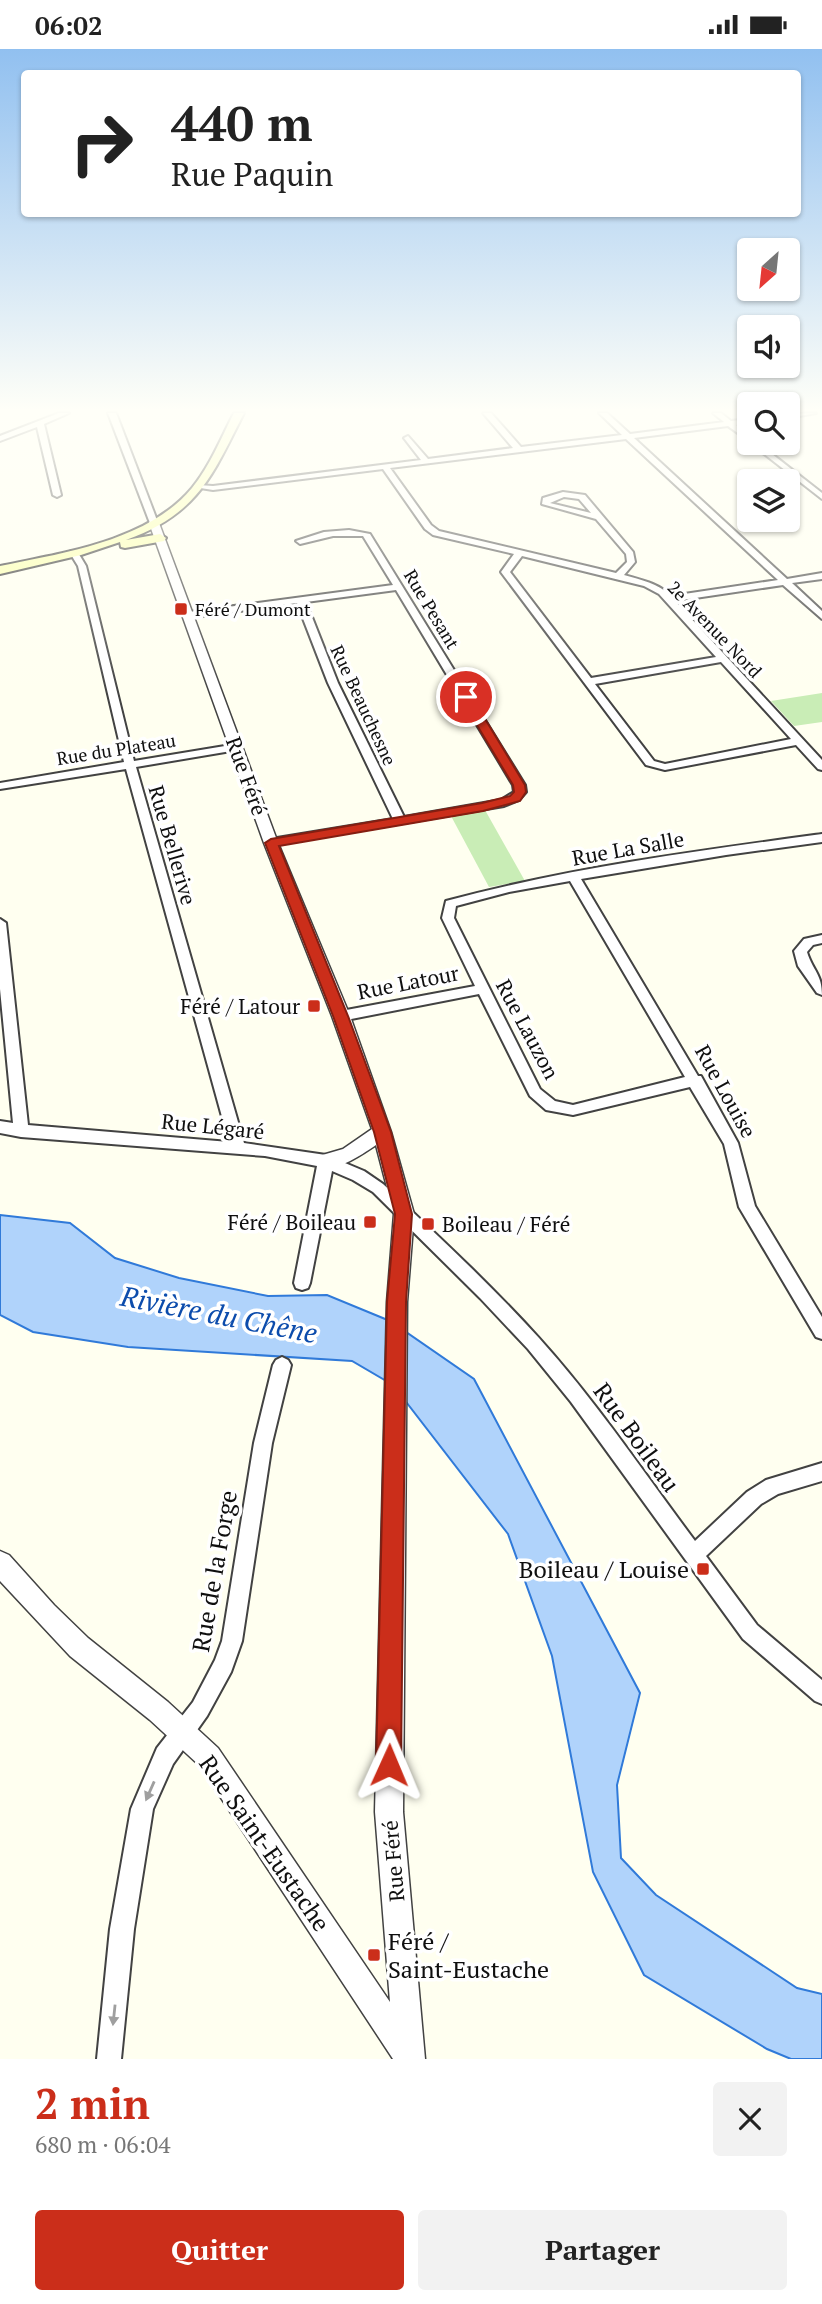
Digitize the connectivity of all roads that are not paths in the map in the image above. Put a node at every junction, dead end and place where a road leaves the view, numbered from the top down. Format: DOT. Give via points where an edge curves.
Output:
graph roads {
  1 [pos="148,507"];
  2 [pos="179,507"];
  3 [pos="414,507"];
  4 [pos="554,507"];
  5 [pos="590,507"];
  6 [pos="705,507"];
  7 [pos="598,517"];
  8 [pos="154,523"];
  9 [pos="160,538"];
  10 [pos="300,541"];
  11 [pos="96,547"];
  12 [pos="74,553"];
  13 [pos="519,554"];
  14 [pos="0,570"];
  15 [pos="618,576"];
  16 [pos="822,576"];
  17 [pos="785,581"];
  18 [pos="399,587"];
  19 [pos="670,599"];
  20 [pos="301,601"];
  21 [pos="189,615"];
  22 [pos="822,616"];
  23 [pos="724,659"];
  24 [pos="588,682"];
  25 [pos="799,741"];
  26 [pos="237,747"];
  27 [pos="130,765"];
  28 [pos="822,767"];
  29 [pos="0,786"];
  30 [pos="400,821"];
  31 [pos="822,838"];
  32 [pos="271,843"];
  33 [pos="574,877"];
  34 [pos="447,910"];
  35 [pos="0,923"];
  36 [pos="822,939"];
  37 [pos="483,989"];
  38 [pos="822,990"];
  39 [pos="341,1016"];
  40 [pos="696,1080"];
  41 [pos="0,1128"];
  42 [pos="21,1131"];
  43 [pos="382,1132"];
  44 [pos="238,1148"];
  45 [pos="326,1161"];
  46 [pos="404,1214"];
  47 [pos="302,1283"];
  48 [pos="822,1332"];
  49 [pos="282,1365"];
  50 [pos="822,1472"];
  51 [pos="693,1556"];
  52 [pos="0,1563"];
  53 [pos="822,1695"];
  54 [pos="183,1732"];
  55 [pos="411,2058"];
  56 [pos="109,2059"];
  1 -- 8 [label="street, Rue Féré"];
  2 -- 8 [label="main road"];
  3 -- 13 [label="street, 2e Avenue Nord" via="436,533"];
  4 -- 7 [label="street"];
  5 -- 7 [label="street"];
  6 -- 17 [label="street"];
  7 -- 15 [label="street" via="630,554 631,562"];
  8 -- 9 [label="street, Rue Féré"];
  8 -- 11 [label="main road"];
  9 -- 11 [label="main road"];
  9 -- 21 [label="street, Rue Féré"];
  10 -- 18 [label="street, Rue Pesant" via="323,535 366,534"];
  11 -- 12 [label="main road"];
  12 -- 14 [label="main road"];
  12 -- 27 [label="street, Rue Bellerive" via="82,566"];
  13 -- 15 [label="street, 2e Avenue Nord"];
  13 -- 24 [label="street" via="505,572"];
  15 -- 19 [label="street, 2e Avenue Nord" via="647,584"];
  16 -- 17 [label="street"];
  17 -- 19 [label="street"];
  17 -- 22 [label="street"];
  18 -- 20 [label="street"];
  18 -- 30 [label="street, Rue Pesant" via="520,792 504,803"];
  19 -- 23 [label="street, 2e Avenue Nord"];
  20 -- 21 [label="street"];
  20 -- 30 [label="street, Rue Beauchesne" via="332,683"];
  21 -- 26 [label="street, Rue Féré"];
  23 -- 24 [label="street"];
  23 -- 25 [label="street, 2e Avenue Nord"];
  24 -- 25 [label="street" via="643,757 658,766"];
  25 -- 28 [label="street, 2e Avenue Nord"];
  26 -- 27 [label="street, Rue du Plateau"];
  26 -- 32 [label="street, Rue Féré"];
  27 -- 29 [label="street, Rue du Plateau"];
  27 -- 44 [label="street, Rue Bellerive"];
  30 -- 32 [label="street"];
  31 -- 33 [label="street, Rue La Salle"];
  32 -- 39 [label="street, Rue Féré"];
  33 -- 34 [label="street, Rue La Salle" via="454,901"];
  33 -- 40 [label="street, Rue Louise"];
  34 -- 37 [label="street, Rue Lauzon"];
  35 -- 42 [label="street"];
  36 -- 38 [label="street" via="809,942 800,951"];
  37 -- 39 [label="street, Rue Latour"];
  37 -- 40 [label="street, Rue Lauzon" via="535,1092 551,1106 573,1110"];
  39 -- 43 [label="street, Rue Féré"];
  40 -- 48 [label="street, Rue Louise" via="731,1143 747,1207"];
  41 -- 42 [label="street, Rue Légaré"];
  42 -- 44 [label="street, Rue Légaré"];
  43 -- 45 [label="street" via="349,1154"];
  43 -- 46 [label="street, Rue Féré"];
  44 -- 45 [label="street, Rue Légaré"];
  45 -- 46 [label="street, Rue Légaré" via="359,1174"];
  45 -- 47 [label="street"];
  46 -- 51 [label="street, Rue Boileau" via="534,1344"];
  46 -- 55 [label="street, Rue Féré" via="397,1302 388,1812"];
  49 -- 54 [label="street, Rue de la Forge" via="263,1443 232,1641 224,1665"];
  50 -- 51 [label="street" via="772,1486"];
  51 -- 53 [label="street, Rue Boileau" via="750,1632"];
  52 -- 54 [label="street, Rue Saint-Eustache" via="79,1647"];
  54 -- 55 [label="street, Rue Saint-Eustache" via="209,1757"];
  54 -- 56 [label="street, Rue de la Forge, one-way" via="165,1756 142,1809 122,1929"];
}
